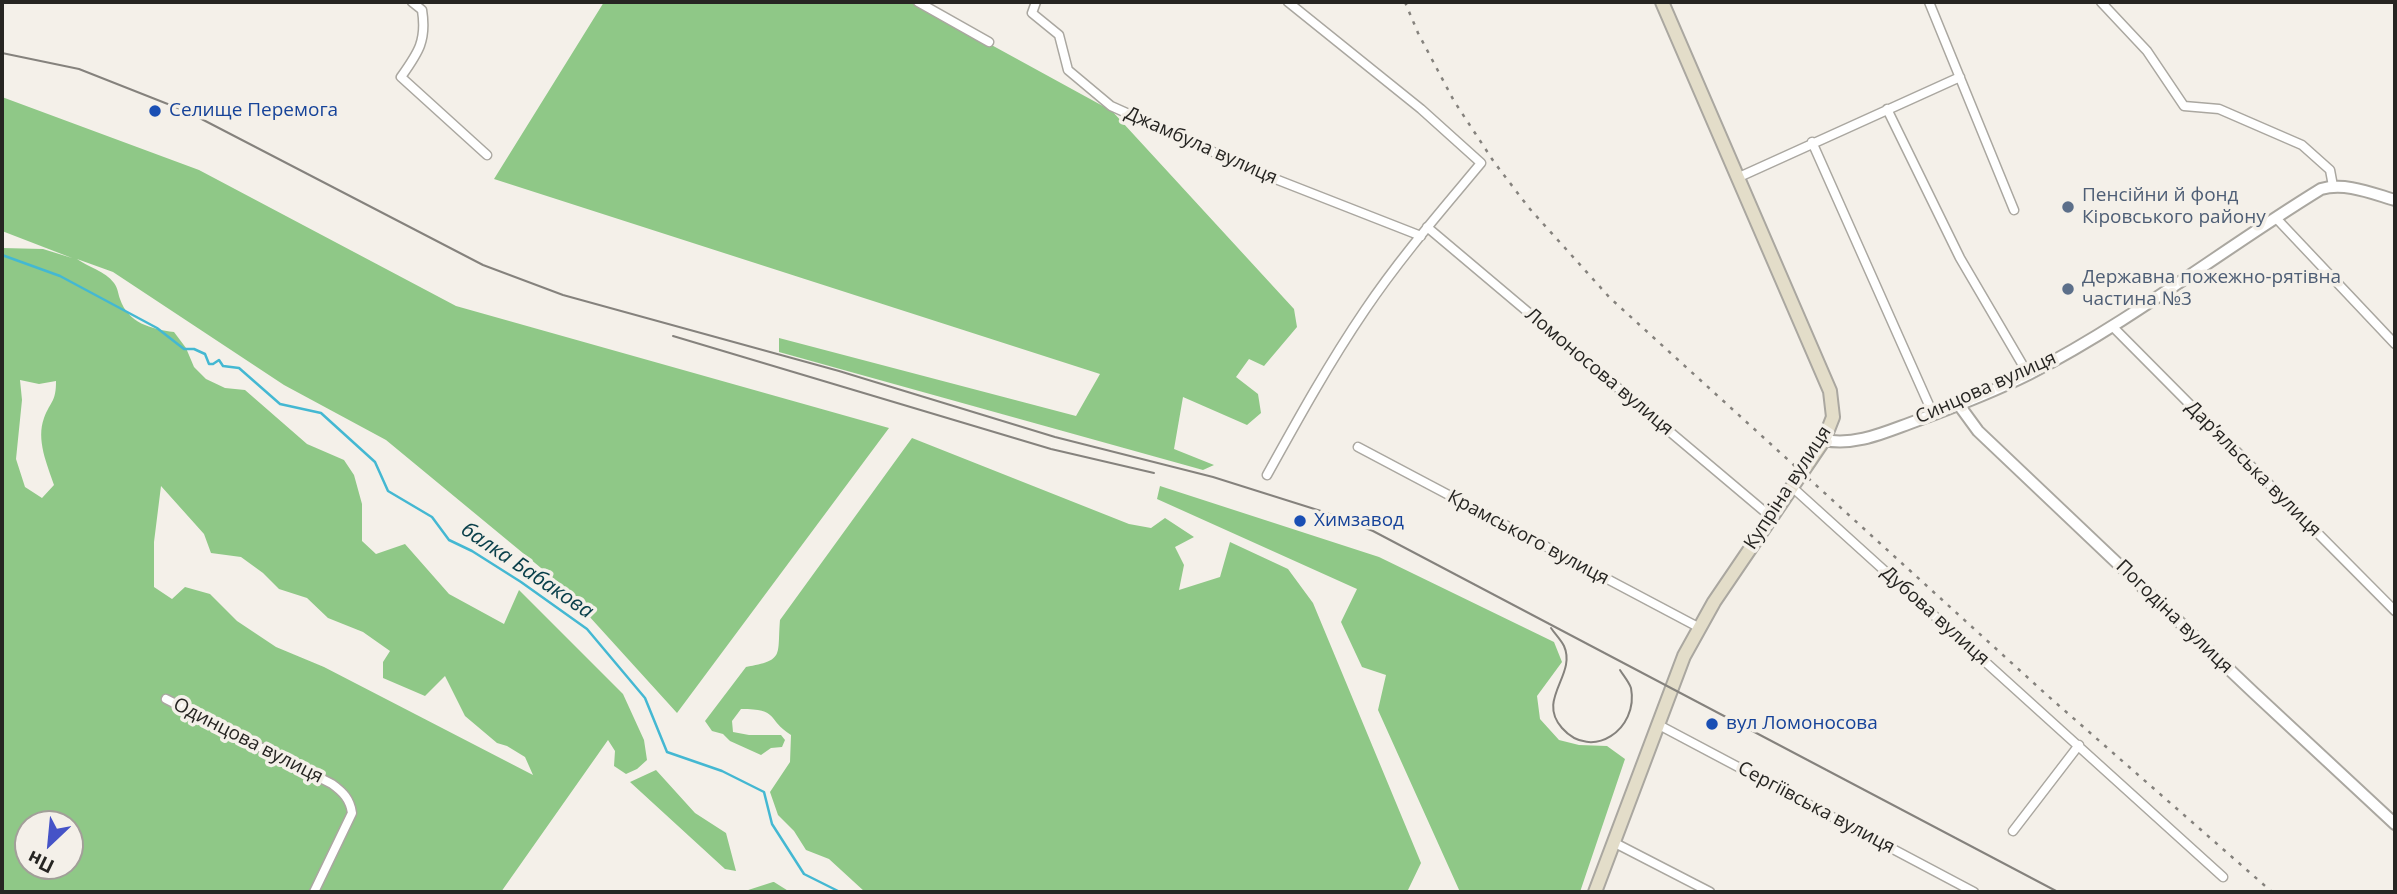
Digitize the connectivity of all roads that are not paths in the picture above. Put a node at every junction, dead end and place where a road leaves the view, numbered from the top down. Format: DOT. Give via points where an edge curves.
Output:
graph roads {
  1 [pos="412,2"];
  2 [pos="918,2"];
  3 [pos="1036,2"];
  4 [pos="1288,2"];
  5 [pos="1662,2"];
  6 [pos="1929,2"];
  7 [pos="2101,2"];
  8 [pos="989,42"];
  9 [pos="1960,77"];
  10 [pos="1887,109"];
  11 [pos="1812,142"];
  12 [pos="487,155"];
  13 [pos="1737,178"];
  14 [pos="2333,186"];
  15 [pos="2395,200"];
  16 [pos="2014,210"];
  17 [pos="2276,218"];
  18 [pos="1427,227"];
  19 [pos="1421,236"];
  20 [pos="2112,326"];
  21 [pos="2395,344"];
  22 [pos="2028,374"];
  23 [pos="1959,405"];
  24 [pos="1933,414"];
  25 [pos="1824,440"];
  26 [pos="1358,447"];
  27 [pos="1267,475"];
  28 [pos="1792,487"];
  29 [pos="1771,517"];
  30 [pos="2395,611"];
  31 [pos="1698,627"];
  32 [pos="166,699"];
  33 [pos="1657,724"];
  34 [pos="2079,744"];
  35 [pos="2395,824"];
  36 [pos="2013,831"];
  37 [pos="1614,842"];
  38 [pos="2223,877"];
  39 [pos="314,892"];
  40 [pos="1595,892"];
  41 [pos="1710,892"];
  42 [pos="1974,892"];
  1 -- 12 [label="street" via="422,10 425,25 421,48 401,77"];
  2 -- 8 [label="street"];
  3 -- 19 [label="street, Джамбула вулиця" via="1032,13 1059,35 1068,70 1111,106 1260,173"];
  4 -- 18 [label="street" via="1481,163"];
  5 -- 13 [label="main road, Купріна вулиця"];
  6 -- 9 [label="street"];
  7 -- 14 [label="street" via="2147,51 2183,106 2219,109 2302,145 2330,170"];
  9 -- 10 [label="street"];
  9 -- 16 [label="street"];
  10 -- 11 [label="street"];
  10 -- 22 [label="street" via="1960,258"];
  11 -- 13 [label="street"];
  11 -- 24 [label="street"];
  13 -- 25 [label="main road, Купріна вулиця" via="1830,391 1833,417"];
  14 -- 15 [label="street"];
  14 -- 17 [label="street, Синцова вулиця"];
  17 -- 20 [label="street, Синцова вулиця"];
  17 -- 21 [label="street"];
  18 -- 19 [label="street"];
  18 -- 29 [label="street, Ломоносова вулиця"];
  19 -- 27 [label="street" via="1366,309"];
  20 -- 22 [label="street, Синцова вулиця"];
  20 -- 30 [label="street, Дар’яльська вулиця"];
  22 -- 23 [label="street, Синцова вулиця"];
  23 -- 24 [label="street, Синцова вулиця"];
  23 -- 35 [label="street, Погодіна вулиця" via="1988,440"];
  24 -- 25 [label="street, Синцова вулиця" via="1856,441"];
  25 -- 28 [label="main road, Купріна вулиця"];
  26 -- 31 [label="street, Крамського вулиця"];
  28 -- 29 [label="main road, Купріна вулиця"];
  28 -- 34 [label="street, Дубова вулиця"];
  29 -- 31 [label="main road, Купріна вулиця"];
  31 -- 33 [label="main road, Купріна вулиця"];
  32 -- 39 [label="street, Одинцова вулиця" via="343,792 352,813"];
  33 -- 37 [label="main road, Купріна вулиця"];
  33 -- 42 [label="street, Сергіївська вулиця"];
  34 -- 36 [label="street"];
  34 -- 38 [label="street, Дубова вулиця"];
  37 -- 40 [label="main road, Купріна вулиця"];
  37 -- 41 [label="street"];
}
